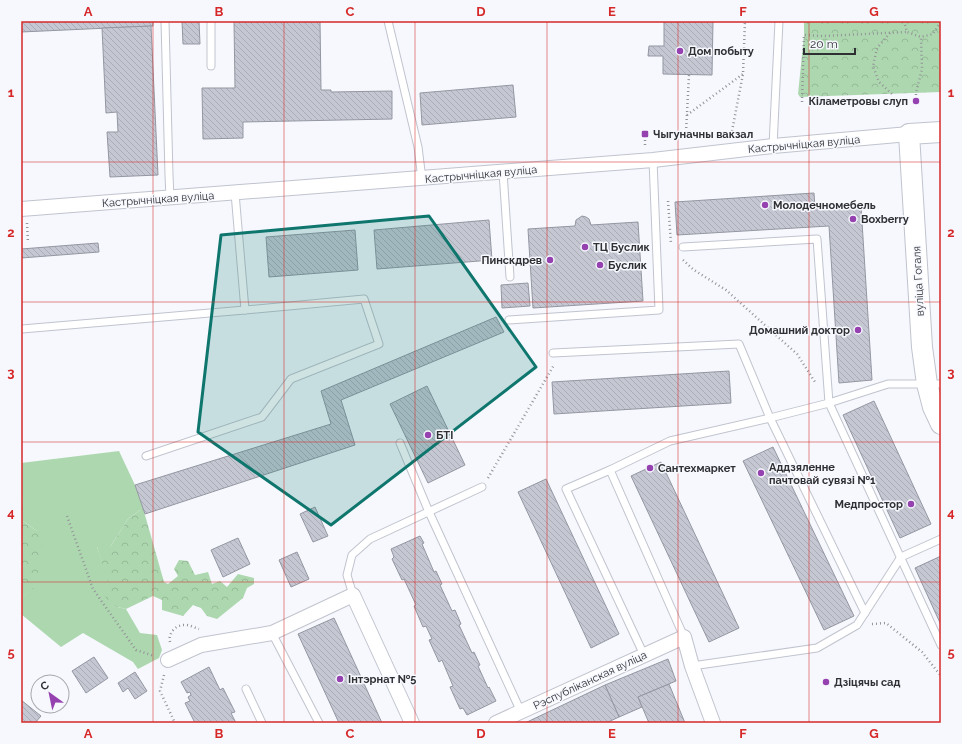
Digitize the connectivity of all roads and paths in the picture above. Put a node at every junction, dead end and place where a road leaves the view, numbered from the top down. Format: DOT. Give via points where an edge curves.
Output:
graph roads {
  1 [pos="165,21"];
  2 [pos="211,21"];
  3 [pos="388,21"];
  4 [pos="745,21"];
  5 [pos="779,21"];
  6 [pos="904,21"];
  7 [pos="940,22"];
  8 [pos="907,32"];
  9 [pos="890,33"];
  10 [pos="921,37"];
  11 [pos="211,66"];
  12 [pos="743,74"];
  13 [pos="689,75"];
  14 [pos="892,94"];
  15 [pos="916,99"];
  16 [pos="802,102"];
  17 [pos="687,115"];
  18 [pos="732,131"];
  19 [pos="686,132"];
  20 [pos="941,132"];
  21 [pos="909,134"];
  22 [pos="773,146"];
  23 [pos="653,160"];
  24 [pos="503,172"];
  25 [pos="422,179"];
  26 [pos="235,193"];
  27 [pos="668,194"];
  28 [pos="170,198"];
  29 [pos="21,209"];
  30 [pos="671,248"];
  31 [pos="683,248"];
  32 [pos="683,259"];
  33 [pos="510,277"];
  34 [pos="245,310"];
  35 [pos="509,320"];
  36 [pos="22,330"];
  37 [pos="553,353"];
  38 [pos="556,360"];
  39 [pos="934,384"];
  40 [pos="829,403"];
  41 [pos="770,418"];
  42 [pos="941,424"];
  43 [pos="400,443"];
  44 [pos="146,456"];
  45 [pos="610,470"];
  46 [pos="482,487"];
  47 [pos="429,512"];
  48 [pos="66,516"];
  49 [pos="941,539"];
  50 [pos="901,557"];
  51 [pos="354,595"];
  52 [pos="865,614"];
  53 [pos="857,625"];
  54 [pos="272,633"];
  55 [pos="684,637"];
  56 [pos="941,645"];
  57 [pos="644,655"];
  58 [pos="168,660"];
  59 [pos="692,666"];
  60 [pos="941,676"];
  61 [pos="246,689"];
  62 [pos="520,712"];
  63 [pos="175,723"];
  64 [pos="262,723"];
  65 [pos="319,723"];
  66 [pos="412,723"];
  67 [pos="496,723"];
  68 [pos="713,723"];
  1 -- 28 [label="lane"];
  2 -- 11 [label="lane"];
  3 -- 25 [label="lane" via="418,147"];
  4 -- 12 [label="path"];
  5 -- 22 [label="lane"];
  6 -- 8 [label="path"];
  7 -- 10 [label="path" via="933,34"];
  8 -- 9 [label="path"];
  8 -- 10 [label="path"];
  9 -- 14 [label="path" via="877,48 873,66 880,82"];
  9 -- 16 [label="path" via="804,35"];
  10 -- 15 [label="path" via="922,69"];
  12 -- 17 [label="path"];
  12 -- 18 [label="path"];
  13 -- 17 [label="path"];
  17 -- 19 [label="path"];
  20 -- 21 [label="main road, Кастрычніцкая вуліца"];
  21 -- 22 [label="street, Кастрычніцкая вуліца"];
  21 -- 39 [label="main road, вуліца Гогаля" via="922,347"];
  22 -- 23 [label="street, Кастрычніцкая вуліца"];
  23 -- 24 [label="street, Кастрычніцкая вуліца"];
  23 -- 35 [label="lane" via="659,310"];
  24 -- 25 [label="street, Кастрычніцкая вуліца"];
  24 -- 33 [label="lane"];
  25 -- 26 [label="street, Кастрычніцкая вуліца"];
  26 -- 28 [label="street, Кастрычніцкая вуліца"];
  26 -- 34 [label="lane"];
  27 -- 30 [label="path"];
  28 -- 29 [label="street, Кастрычніцкая вуліца"];
  31 -- 40 [label="lane" via="817,239"];
  32 -- 40 [label="path" via="694,270 726,290 797,354"];
  34 -- 36 [label="lane"];
  34 -- 44 [label="lane" via="364,299 378,344 291,379 262,417"];
  37 -- 41 [label="lane" via="739,344"];
  38 -- 46 [label="path"];
  39 -- 40 [label="lane" via="888,384"];
  39 -- 42 [label="main road, вуліца Гогаля" via="933,407"];
  40 -- 41 [label="lane"];
  40 -- 50 [label="lane"];
  41 -- 45 [label="lane" via="670,441"];
  41 -- 52 [label="lane"];
  43 -- 47 [label="lane"];
  45 -- 55 [label="lane"];
  45 -- 57 [label="lane" via="566,489"];
  46 -- 47 [label="lane"];
  47 -- 51 [label="lane" via="370,538 352,555 347,575"];
  47 -- 62 [label="lane"];
  48 -- 58 [label="path" via="93,589 102,602 136,650"];
  49 -- 50 [label="lane"];
  50 -- 52 [label="lane"];
  50 -- 56 [label="lane"];
  51 -- 54 [label="street"];
  51 -- 66 [label="street"];
  52 -- 53 [label="lane"];
  53 -- 59 [label="lane" via="817,648"];
  53 -- 60 [label="path" via="886,623 922,652"];
  54 -- 58 [label="street" via="201,645"];
  54 -- 65 [label="lane"];
  55 -- 57 [label="street, Рэспубліканская вуліца"];
  55 -- 59 [label="street"];
  57 -- 62 [label="street, Рэспубліканская вуліца"];
  58 -- 63 [label="path" via="160,691"];
  59 -- 68 [label="street"];
  61 -- 64 [label="lane"];
  62 -- 67 [label="street, Рэспубліканская вуліца"];
}
